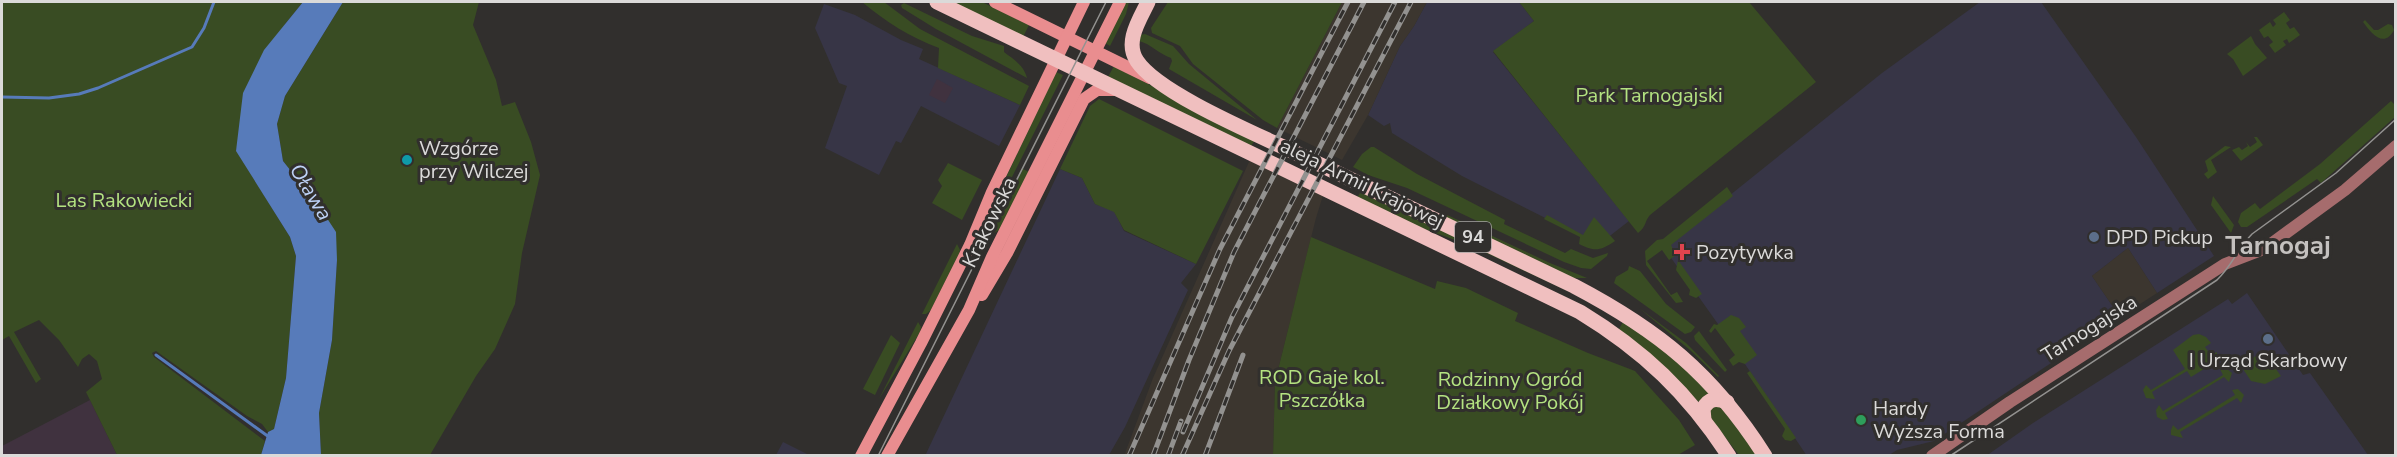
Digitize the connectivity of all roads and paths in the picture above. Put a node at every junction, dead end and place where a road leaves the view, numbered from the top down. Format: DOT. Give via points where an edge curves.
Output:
graph roads {
  1 [pos="937,2"];
  2 [pos="995,2"];
  3 [pos="1084,2"];
  4 [pos="1120,2"];
  5 [pos="1148,2"];
  6 [pos="1157,81"];
  7 [pos="1103,86"];
  8 [pos="2396,146"];
  9 [pos="1590,294"];
  10 [pos="969,310"];
  11 [pos="1580,312"];
  12 [pos="1727,402"];
  13 [pos="1704,420"];
  14 [pos="861,456"];
  15 [pos="887,456"];
  16 [pos="1729,456"];
  17 [pos="1765,456"];
  18 [pos="1932,456"];
  1 -- 7 [label="main road, aleja Armii Krajowej / 94"];
  2 -- 6 [label="main road, aleja Armii Krajowej"];
  3 -- 14 [label="main road, Krakowska" via="970,245"];
  4 -- 10 [label="main road, Krakowska"];
  5 -- 6 [label="main road, 94" via="1132,48 1136,60"];
  6 -- 9 [label="main road, aleja Armii Krajowej / 94" via="1264,138"];
  7 -- 10 [label="main road" via="1084,99 994,277"];
  7 -- 11 [label="main road, aleja Armii Krajowej / 94" via="1122,91"];
  8 -- 18 [label="street, Tarnogajska" via="2345,190 2264,249 2225,264"];
  9 -- 11 [label="main road"];
  9 -- 12 [label="main road, aleja Armii Krajowej / 94" via="1669,344"];
  10 -- 15 [label="main road, Krakowska"];
  11 -- 13 [label="main road, aleja Armii Krajowej / 94" via="1652,362"];
  12 -- 13 [label="main road" via="1710,400 1703,410"];
  12 -- 17 [label="main road, aleja Armii Krajowej / 94"];
  13 -- 16 [label="main road, aleja Armii Krajowej / 94"];
}
